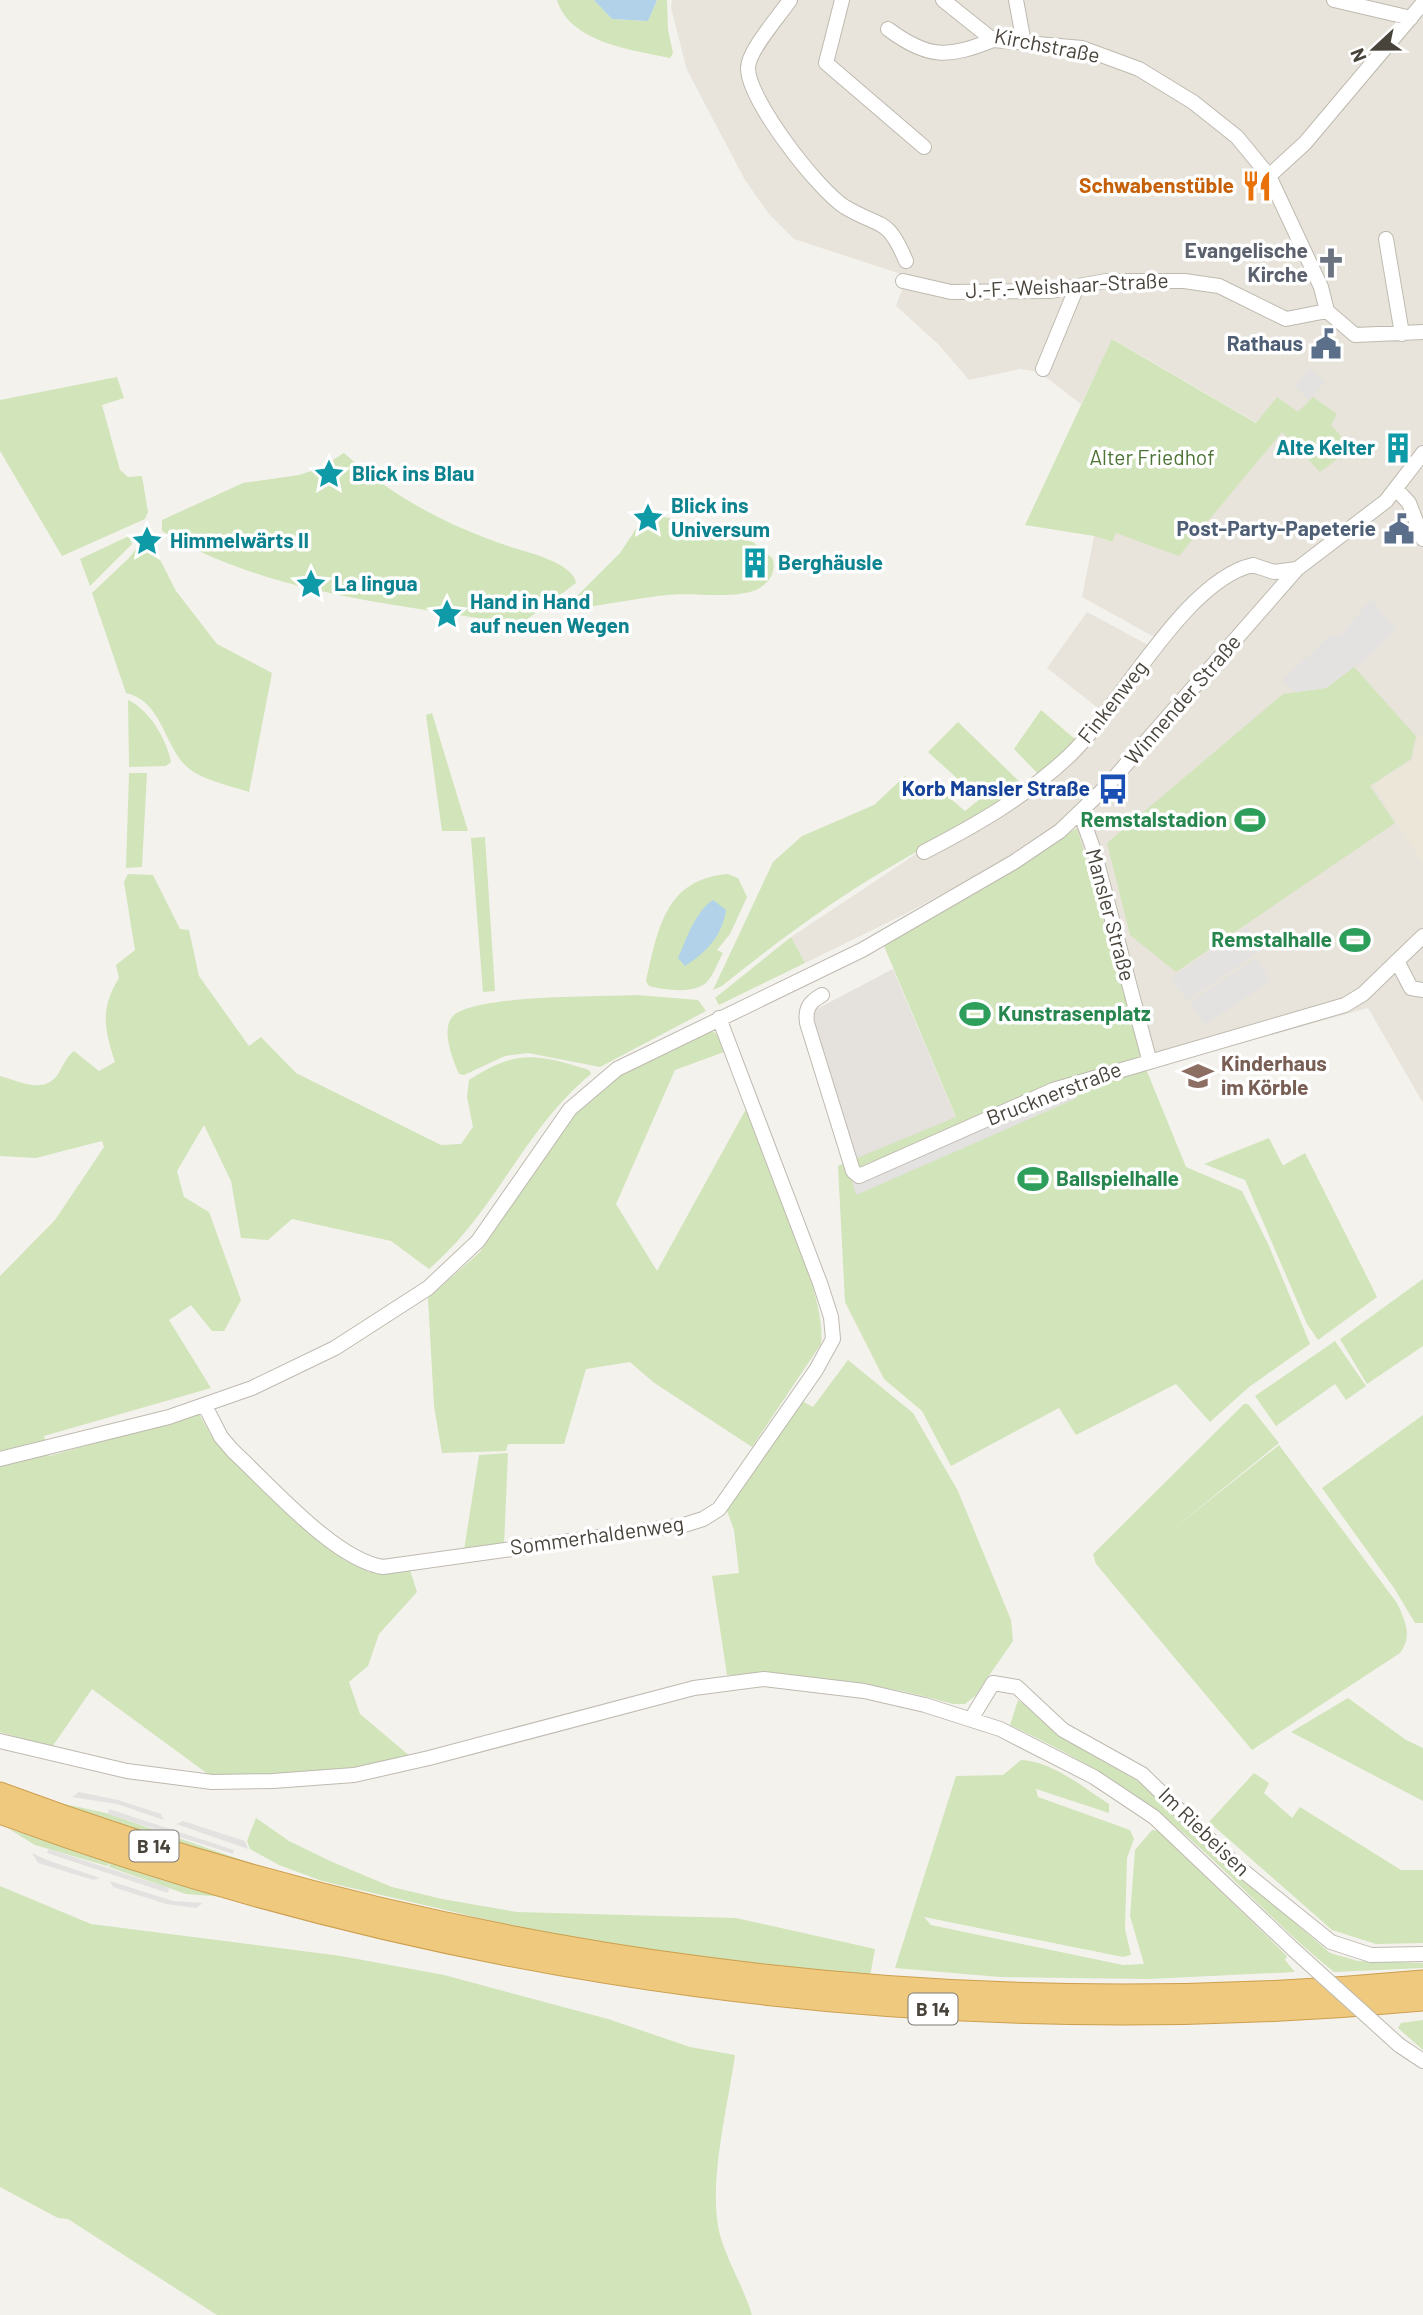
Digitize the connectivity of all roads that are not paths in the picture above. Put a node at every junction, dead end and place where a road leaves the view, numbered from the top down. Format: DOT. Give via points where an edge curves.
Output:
graph roads {
  1 [pos="790,0"];
  2 [pos="839,0"];
  3 [pos="943,0"];
  4 [pos="1016,0"];
  5 [pos="1334,0"];
  6 [pos="1423,3"];
  7 [pos="1411,18"];
  8 [pos="888,29"];
  9 [pos="993,40"];
  10 [pos="1024,43"];
  11 [pos="924,147"];
  12 [pos="1269,176"];
  13 [pos="1386,239"];
  14 [pos="906,261"];
  15 [pos="903,281"];
  16 [pos="1076,289"];
  17 [pos="1327,310"];
  18 [pos="1423,332"];
  19 [pos="1402,334"];
  20 [pos="1043,369"];
  21 [pos="1423,453"];
  22 [pos="1397,490"];
  23 [pos="1423,539"];
  24 [pos="1297,569"];
  25 [pos="1080,812"];
  26 [pos="924,852"];
  27 [pos="1423,936"];
  28 [pos="1397,961"];
  29 [pos="1423,990"];
  30 [pos="821,995"];
  31 [pos="719,1018"];
  32 [pos="1149,1059"];
  33 [pos="205,1406"];
  34 [pos="0,1460"];
  35 [pos="971,1719"];
  36 [pos="0,1741"];
  37 [pos="0,1793"];
  38 [pos="0,1813"];
  39 [pos="1423,1954"];
  40 [pos="1423,1981"];
  41 [pos="1423,2000"];
  42 [pos="1423,2060"];
  1 -- 14 [label="street" via="750,58 748,70 754,86 794,158 844,207 883,223 895,235"];
  2 -- 11 [label="street" via="825,64"];
  3 -- 9 [label="street, Kirchstraße"];
  4 -- 10 [label="street"];
  5 -- 7 [label="street"];
  6 -- 7 [label="street"];
  7 -- 12 [label="street" via="1306,143"];
  8 -- 9 [label="street" via="912,47 936,54 961,53"];
  9 -- 10 [label="street, Kirchstraße"];
  10 -- 12 [label="street, Kirchstraße" via="1082,48 1139,69 1193,102 1237,137"];
  12 -- 17 [label="street, Kirchstraße" via="1321,287"];
  13 -- 19 [label="street"];
  15 -- 16 [label="street, J.-F.-Weishaar-Straße" via="951,292"];
  16 -- 17 [label="street, J.-F.-Weishaar-Straße" via="1106,281 1184,281 1219,286 1286,319"];
  16 -- 20 [label="street"];
  17 -- 19 [label="street" via="1355,335"];
  18 -- 19 [label="street"];
  21 -- 22 [label="street, Winnender Straße"];
  22 -- 23 [label="street" via="1409,503"];
  22 -- 24 [label="street, Winnender Straße"];
  24 -- 25 [label="street, Winnender Straße"];
  24 -- 26 [label="street, Finkenweg" via="1274,572 1253,565 1224,575 1140,664 1109,712 1069,756 983,821"];
  25 -- 31 [label="street, Winnender Straße" via="1037,846 918,919"];
  25 -- 32 [label="street, Mansler Straße"];
  27 -- 28 [label="street, Brucknerstraße"];
  28 -- 29 [label="street" via="1411,988"];
  28 -- 32 [label="street, Brucknerstraße" via="1345,1005"];
  30 -- 32 [label="street, Brucknerstraße" via="806,1011 807,1023 853,1171 859,1176 1053,1090"];
  31 -- 33 [label="street, Winnender Straße" via="617,1069 591,1089 539,1150 478,1241 428,1288 335,1348"];
  31 -- 33 [label="street, Sommerhaldenweg" via="816,1272 833,1339 719,1509 684,1525 383,1567 367,1564 322,1533 233,1451"];
  33 -- 34 [label="street, Winnender Straße"];
  35 -- 36 [label="street" via="864,1691 764,1679 681,1691 354,1775 212,1783 127,1771"];
  35 -- 39 [label="street, Im Riebeisen" via="993,1683 1017,1687 1063,1730 1142,1774 1237,1866 1331,1942 1371,1955"];
  35 -- 42 [label="street, bridge" via="1040,1747 1154,1817 1399,2045"];
  37 -- 40 [label="highway, B 14" via="128,1838 311,1892 508,1937 688,1967 912,1989 1062,1996 1257,1993"];
  38 -- 41 [label="highway, B 14" via="124,1857 317,1913 491,1953 683,1985 868,2005 1060,2014 1245,2012"];
}
